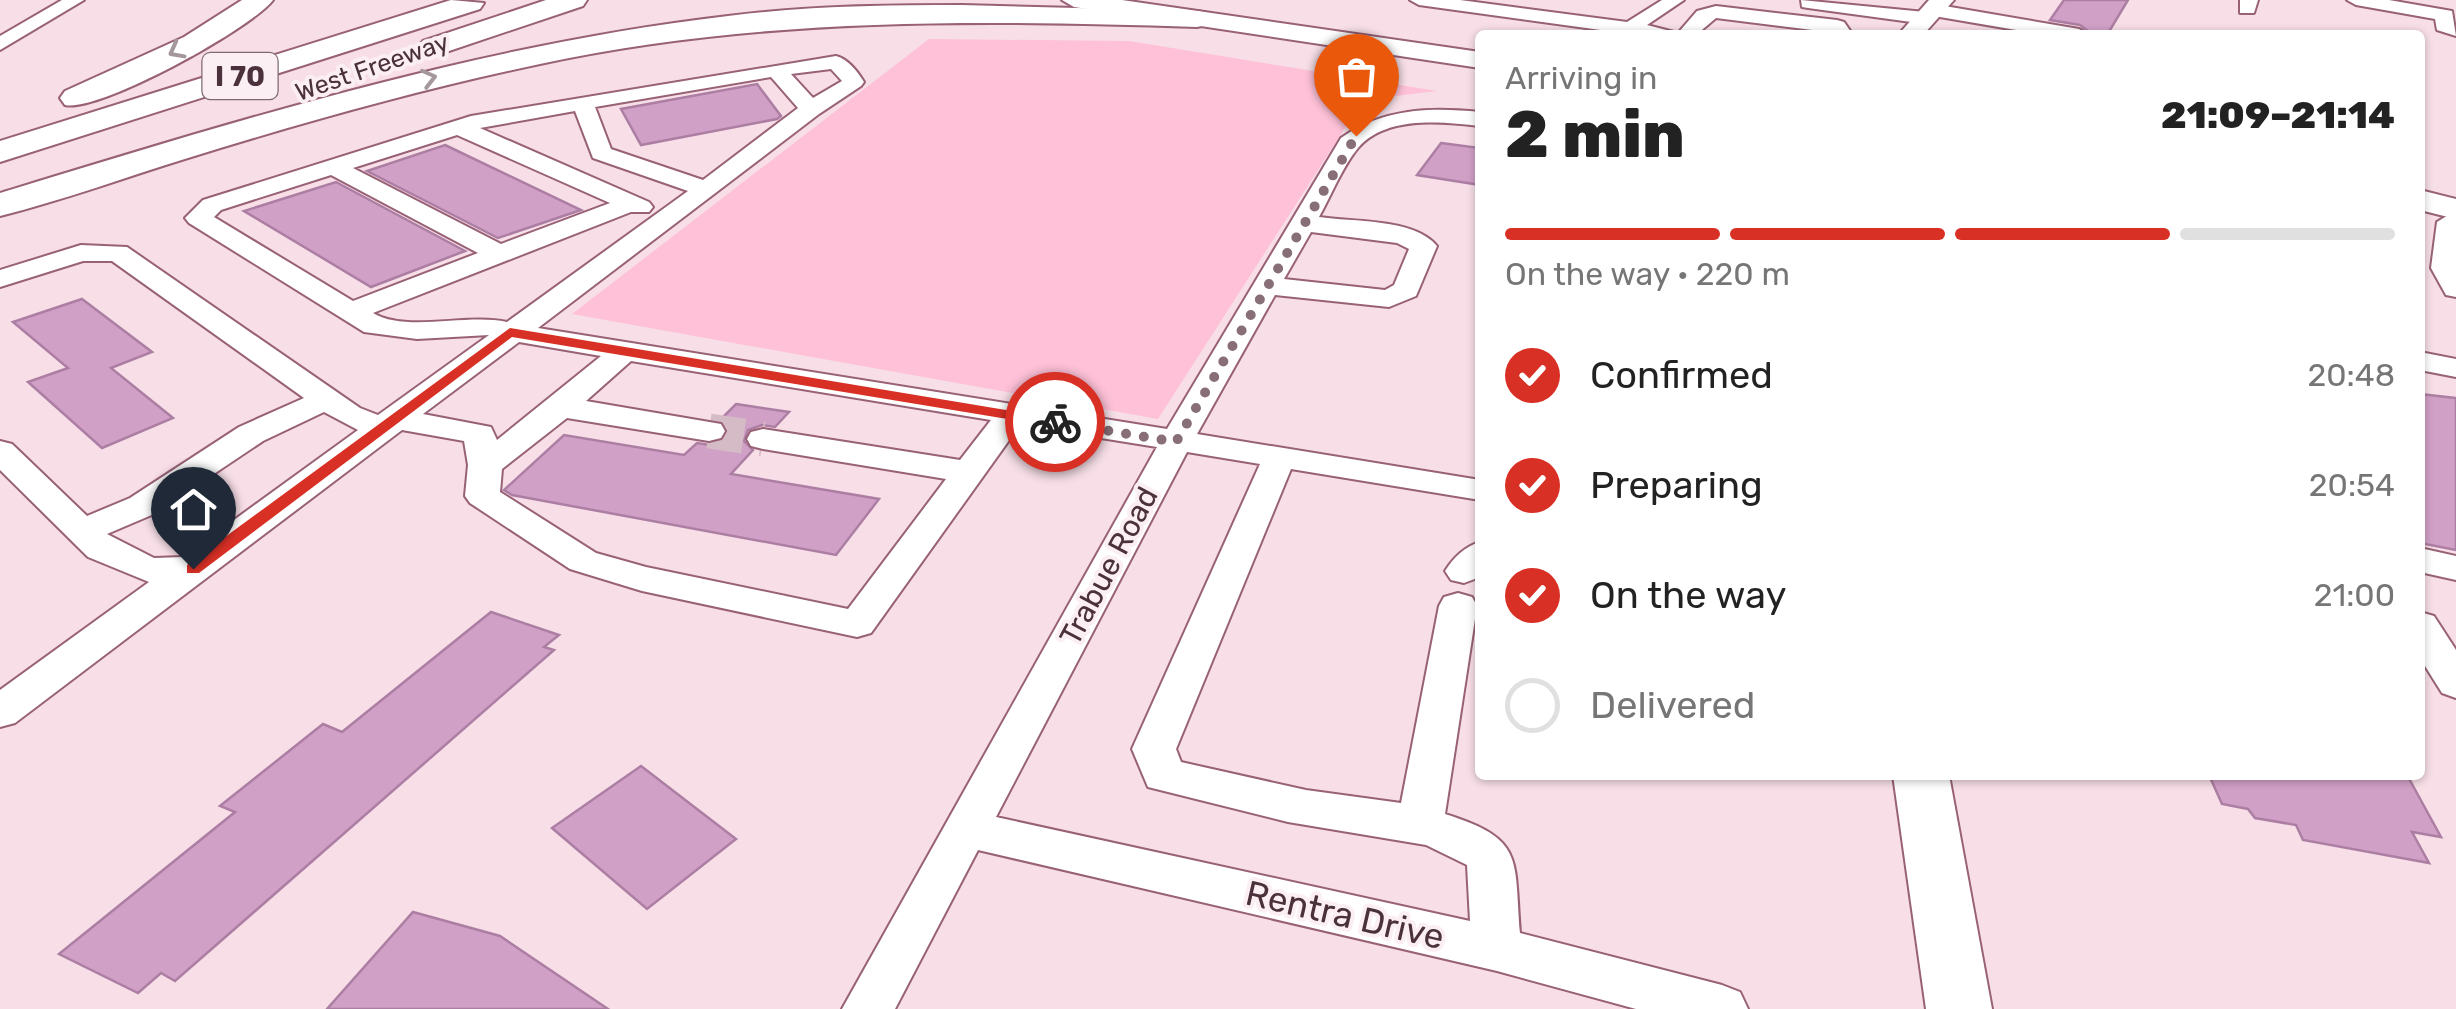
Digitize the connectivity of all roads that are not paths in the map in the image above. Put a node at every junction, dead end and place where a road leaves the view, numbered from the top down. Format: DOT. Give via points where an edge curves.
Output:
graph roads {
  1 [pos="75,0"];
  2 [pos="259,0"];
  3 [pos="453,0"];
  4 [pos="481,0"];
  5 [pos="574,0"];
  6 [pos="1074,0"];
  7 [pos="1419,0"];
  8 [pos="1676,0"];
  9 [pos="1782,0"];
  10 [pos="2356,0"];
  11 [pos="1102,4"];
  12 [pos="1199,6"];
  13 [pos="1617,6"];
  14 [pos="1720,6"];
  15 [pos="1650,12"];
  16 [pos="1928,16"];
  17 [pos="1630,28"];
  18 [pos="1641,30"];
  19 [pos="1690,30"];
  20 [pos="1840,30"];
  21 [pos="2047,30"];
  22 [pos="2456,30"];
  23 [pos="1475,41"];
  24 [pos="0,44"];
  25 [pos="1475,59"];
  26 [pos="776,70"];
  27 [pos="583,103"];
  28 [pos="811,109"];
  29 [pos="1475,119"];
  30 [pos="459,127"];
  31 [pos="0,128"];
  32 [pos="0,151"];
  33 [pos="333,167"];
  34 [pos="706,189"];
  35 [pos="0,192"];
  36 [pos="2425,203"];
  37 [pos="629,204"];
  38 [pos="0,205"];
  39 [pos="670,215"];
  40 [pos="2446,217"];
  41 [pos="1302,223"];
  42 [pos="500,254"];
  43 [pos="2444,273"];
  44 [pos="0,279"];
  45 [pos="1269,286"];
  46 [pos="351,312"];
  47 [pos="510,332"];
  48 [pos="2425,345"];
  49 [pos="2456,350"];
  50 [pos="624,351"];
  51 [pos="2425,362"];
  52 [pos="2456,368"];
  53 [pos="327,399"];
  54 [pos="561,407"];
  55 [pos="1012,415"];
  56 [pos="387,424"];
  57 [pos="709,431"];
  58 [pos="763,440"];
  59 [pos="1176,442"];
  60 [pos="0,451"];
  61 [pos="1279,458"];
  62 [pos="484,465"];
  63 [pos="969,472"];
  64 [pos="1475,489"];
  65 [pos="82,531"];
  66 [pos="2425,561"];
  67 [pos="2456,568"];
  68 [pos="193,569"];
  69 [pos="1468,577"];
  70 [pos="2425,633"];
  71 [pos="2456,683"];
  72 [pos="0,712"];
  73 [pos="1922,780"];
  74 [pos="1420,826"];
  75 [pos="966,829"];
  76 [pos="1497,950"];
  77 [pos="868,1009"];
  78 [pos="1722,1009"];
  79 [pos="1959,1009"];
  1 -- 24 [label="street"];
  2 -- 31 [label="highway, one-way" via="163,58"];
  3 -- 32 [label="highway" via="104,110"];
  4 -- 32 [label="highway, West Freeway / I 70"];
  5 -- 35 [label="highway, West Freeway / I 70"];
  6 -- 11 [label="main road"];
  7 -- 17 [label="street"];
  8 -- 15 [label="street"];
  9 -- 16 [label="street"];
  10 -- 22 [label="street" via="2445,15 2444,26"];
  11 -- 12 [label="highway"];
  12 -- 23 [label="main road"];
  12 -- 25 [label="main road"];
  38 -- 12 [label="highway, one-way" via="385,89 676,30 899,12"];
  13 -- 15 [label="street"];
  14 -- 19 [label="street"];
  14 -- 20 [label="street"];
  15 -- 17 [label="street"];
  16 -- 21 [label="street"];
  17 -- 18 [label="street"];
  26 -- 27 [label="street"];
  26 -- 28 [label="street"];
  26 -- 28 [label="street" via="836,62 854,82"];
  27 -- 30 [label="street"];
  27 -- 34 [label="street" via="602,153"];
  28 -- 34 [label="street"];
  29 -- 41 [label="street, Trabue Road" via="1414,117 1360,133"];
  30 -- 33 [label="street"];
  30 -- 37 [label="street"];
  33 -- 42 [label="street"];
  33 -- 46 [label="street" via="212,205 198,218"];
  34 -- 39 [label="street"];
  36 -- 40 [label="main road"];
  37 -- 39 [label="street"];
  37 -- 42 [label="street"];
  39 -- 47 [label="street"];
  40 -- 43 [label="street"];
  41 -- 45 [label="street, Trabue Road"];
  41 -- 45 [label="street" via="1403,236 1424,246 1406,290 1388,300"];
  42 -- 46 [label="street"];
  44 -- 53 [label="street" via="81,253 118,253"];
  45 -- 59 [label="street, Trabue Road"];
  46 -- 47 [label="street" via="374,326"];
  47 -- 50 [label="street"];
  47 -- 56 [label="street"];
  48 -- 49 [label="street"];
  50 -- 54 [label="street"];
  50 -- 55 [label="street"];
  51 -- 52 [label="street"];
  53 -- 56 [label="street" via="348,415"];
  53 -- 65 [label="street" via="250,434 142,506"];
  54 -- 57 [label="street"];
  54 -- 62 [label="street"];
  55 -- 59 [label="street"];
  55 -- 63 [label="street"];
  56 -- 62 [label="street" via="478,434"];
  56 -- 68 [label="street"];
  58 -- 63 [label="street"];
  59 -- 61 [label="street"];
  59 -- 75 [label="street, Trabue Road"];
  60 -- 65 [label="street"];
  61 -- 64 [label="street"];
  61 -- 74 [label="street" via="1154,749 1164,775"];
  62 -- 63 [label="street" via="482,496 583,561 857,624"];
  65 -- 68 [label="street" via="129,564"];
  66 -- 67 [label="street"];
  68 -- 72 [label="street"];
  69 -- 74 [label="street"];
  70 -- 71 [label="street"];
  73 -- 79 [label="main road"];
  74 -- 76 [label="street" via="1472,842 1490,856"];
  75 -- 76 [label="street, Rentra Drive"];
  75 -- 77 [label="street, Trabue Road"];
  76 -- 78 [label="street, Rentra Drive"];
}
